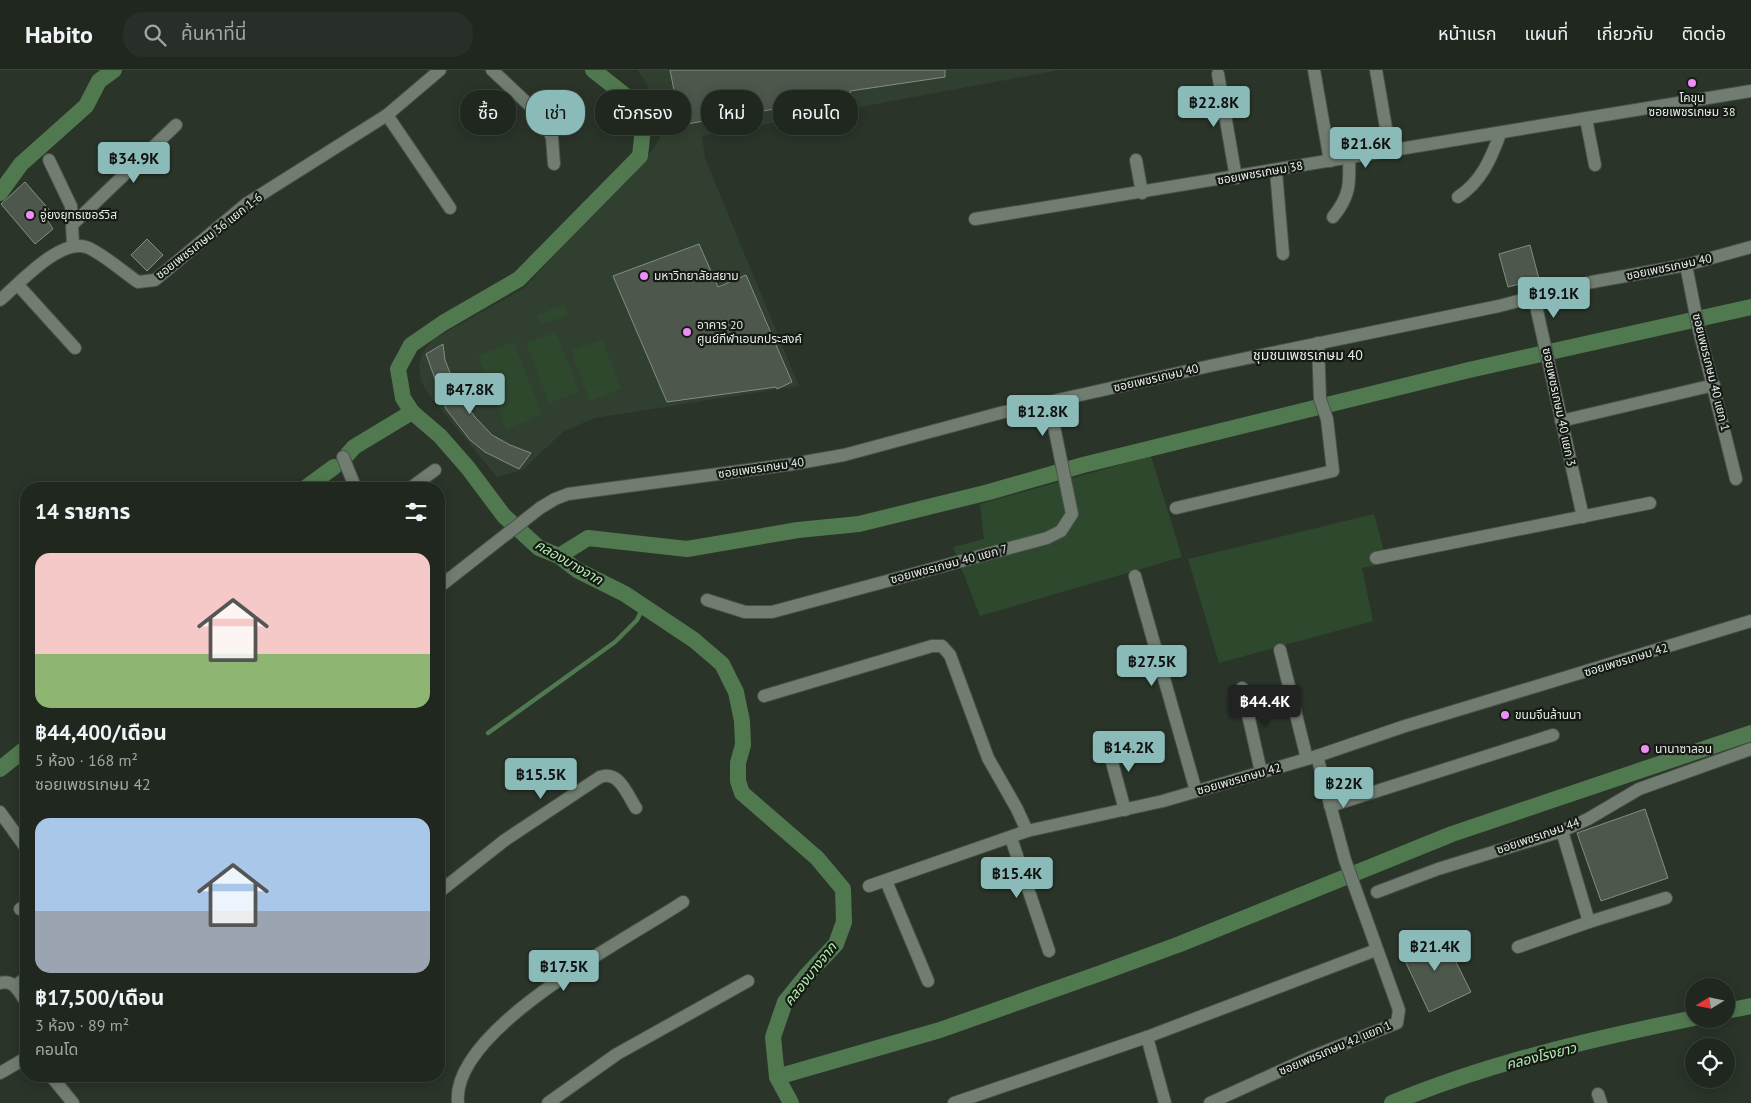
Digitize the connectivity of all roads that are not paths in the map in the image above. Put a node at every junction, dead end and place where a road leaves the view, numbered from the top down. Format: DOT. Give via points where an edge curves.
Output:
graph roads {
  1 [pos="440,70"];
  2 [pos="492,70"];
  3 [pos="1314,70"];
  4 [pos="1376,70"];
  5 [pos="1218,74"];
  6 [pos="1751,91"];
  7 [pos="387,115"];
  8 [pos="1586,119"];
  9 [pos="176,124"];
  10 [pos="1500,134"];
  11 [pos="1390,152"];
  12 [pos="1349,158"];
  13 [pos="49,160"];
  14 [pos="1136,160"];
  15 [pos="1330,161"];
  16 [pos="554,164"];
  17 [pos="1595,165"];
  18 [pos="1276,171"];
  19 [pos="1236,178"];
  20 [pos="1142,193"];
  21 [pos="1458,197"];
  22 [pos="450,208"];
  23 [pos="1333,217"];
  24 [pos="976,219"];
  25 [pos="74,223"];
  26 [pos="73,245"];
  27 [pos="1751,247"];
  28 [pos="1283,254"];
  29 [pos="1686,265"];
  30 [pos="18,285"];
  31 [pos="1534,297"];
  32 [pos="0,300"];
  33 [pos="1318,343"];
  34 [pos="75,348"];
  35 [pos="1714,385"];
  36 [pos="1049,402"];
  37 [pos="1561,421"];
  38 [pos="343,458"];
  39 [pos="435,470"];
  40 [pos="1736,479"];
  41 [pos="353,482"];
  42 [pos="419,482"];
  43 [pos="1650,503"];
  44 [pos="1176,508"];
  45 [pos="1583,517"];
  46 [pos="1376,558"];
  47 [pos="1135,576"];
  48 [pos="445,582"];
  49 [pos="707,600"];
  50 [pos="1751,621"];
  51 [pos="1280,650"];
  52 [pos="1242,688"];
  53 [pos="764,696"];
  54 [pos="1553,735"];
  55 [pos="1107,744"];
  56 [pos="1751,749"];
  57 [pos="1312,758"];
  58 [pos="1261,772"];
  59 [pos="1196,791"];
  60 [pos="1330,806"];
  61 [pos="636,808"];
  62 [pos="1125,810"];
  63 [pos="0,812"];
  64 [pos="1027,831"];
  65 [pos="1562,831"];
  66 [pos="1011,838"];
  67 [pos="20,840"];
  68 [pos="886,881"];
  69 [pos="869,886"];
  70 [pos="445,887"];
  71 [pos="1377,892"];
  72 [pos="1666,898"];
  73 [pos="683,902"];
  74 [pos="1589,922"];
  75 [pos="1518,947"];
  76 [pos="1376,950"];
  77 [pos="1049,951"];
  78 [pos="748,981"];
  79 [pos="928,981"];
  80 [pos="20,982"];
  81 [pos="0,983"];
  82 [pos="15,986"];
  83 [pos="20,993"];
  84 [pos="1147,1037"];
  85 [pos="20,1061"];
  86 [pos="0,1073"];
  87 [pos="56,1082"];
  88 [pos="61,1089"];
  89 [pos="58,1103"];
  90 [pos="73,1103"];
  91 [pos="458,1103"];
  92 [pos="548,1103"];
  93 [pos="954,1103"];
  94 [pos="1165,1103"];
  95 [pos="1210,1103"];
  1 -- 7 [label="street, ซอยเพชรเกษม 36 แยก 1-6"];
  2 -- 16 [label="street" via="544,119 552,138"];
  3 -- 15 [label="street"];
  4 -- 11 [label="street"];
  5 -- 19 [label="street"];
  6 -- 8 [label="street, ซอยเพชรเกษม 38"];
  7 -- 22 [label="street"];
  7 -- 26 [label="street, ซอยเพชรเกษม 36 แยก 1-6" via="246,204 156,280 138,282 88,247"];
  8 -- 10 [label="street, ซอยเพชรเกษม 38"];
  8 -- 17 [label="street"];
  9 -- 25 [label="street"];
  10 -- 11 [label="street, ซอยเพชรเกษม 38"];
  10 -- 21 [label="street" via="1481,176 1472,188"];
  11 -- 12 [label="street, ซอยเพชรเกษม 38"];
  12 -- 15 [label="street, ซอยเพชรเกษม 38"];
  12 -- 23 [label="street" via="1350,187"];
  13 -- 25 [label="street" via="72,206"];
  14 -- 20 [label="street"];
  15 -- 18 [label="street, ซอยเพชรเกษม 38"];
  18 -- 19 [label="street, ซอยเพชรเกษม 38"];
  18 -- 28 [label="street"];
  19 -- 20 [label="street, ซอยเพชรเกษม 38"];
  20 -- 24 [label="street, ซอยเพชรเกษม 38"];
  25 -- 26 [label="street"];
  26 -- 30 [label="street" via="60,249"];
  27 -- 29 [label="street, ซอยเพชรเกษม 40"];
  29 -- 31 [label="street, ซอยเพชรเกษม 40" via="1592,282"];
  29 -- 35 [label="street, ซอยเพชรเกษม 40 แยก 1"];
  30 -- 32 [label="street"];
  30 -- 34 [label="street"];
  31 -- 33 [label="street, ซอยเพชรเกษม 40"];
  31 -- 37 [label="street, ซอยเพชรเกษม 40 แยก 3"];
  33 -- 36 [label="street, ซอยเพชรเกษม 40"];
  33 -- 44 [label="street" via="1322,405 1327,419 1333,471"];
  35 -- 37 [label="street"];
  35 -- 40 [label="street, ซอยเพชรเกษม 40 แยก 1"];
  36 -- 48 [label="street, ซอยเพชรเกษม 40" via="844,455 568,494 529,516"];
  36 -- 49 [label="street, ซอยเพชรเกษม 40 แยก 7" via="1072,514 1061,531 1047,538 772,612 745,612"];
  37 -- 45 [label="street, ซอยเพชรเกษม 40 แยก 3"];
  38 -- 41 [label="street"];
  39 -- 42 [label="street"];
  43 -- 45 [label="street"];
  45 -- 46 [label="street"];
  47 -- 59 [label="street"];
  50 -- 57 [label="street, ซอยเพชรเกษม 42" via="1402,727"];
  51 -- 57 [label="street, ซอยเพชรเกษม 42 แยก 1"];
  52 -- 58 [label="street"];
  53 -- 64 [label="street" via="932,646 942,646 950,655 988,758"];
  54 -- 60 [label="street"];
  55 -- 62 [label="street"];
  56 -- 65 [label="street, ซอยเพชรเกษม 44" via="1639,789"];
  57 -- 58 [label="street, ซอยเพชรเกษม 42"];
  57 -- 60 [label="street, ซอยเพชรเกษม 42 แยก 1"];
  58 -- 59 [label="street, ซอยเพชรเกษม 42"];
  59 -- 62 [label="street, ซอยเพชรเกษม 42"];
  60 -- 76 [label="street, ซอยเพชรเกษม 42 แยก 1"];
  61 -- 70 [label="street" via="616,777 610,774 600,777 505,840"];
  62 -- 64 [label="street, ซอยเพชรเกษม 42"];
  63 -- 67 [label="street"];
  64 -- 66 [label="street, ซอยเพชรเกษม 42"];
  65 -- 71 [label="street, ซอยเพชรเกษม 44" via="1438,869"];
  65 -- 74 [label="street"];
  66 -- 68 [label="street, ซอยเพชรเกษม 42"];
  66 -- 77 [label="street"];
  68 -- 69 [label="street, ซอยเพชรเกษม 42"];
  68 -- 79 [label="street"];
  72 -- 74 [label="street"];
  73 -- 91 [label="street" via="527,1002 475,1053 461,1079"];
  74 -- 75 [label="street"];
  76 -- 84 [label="street"];
  76 -- 95 [label="street, ซอยเพชรเกษม 42 แยก 1" via="1399,1010 1397,1022"];
  78 -- 92 [label="street" via="617,1054"];
  80 -- 82 [label="street"];
  81 -- 82 [label="street" via="6,981"];
  82 -- 83 [label="street"];
  84 -- 93 [label="street"];
  84 -- 94 [label="street"];
  85 -- 86 [label="street"];
  87 -- 88 [label="street"];
  88 -- 89 [label="street"];
  88 -- 90 [label="street"];
}
